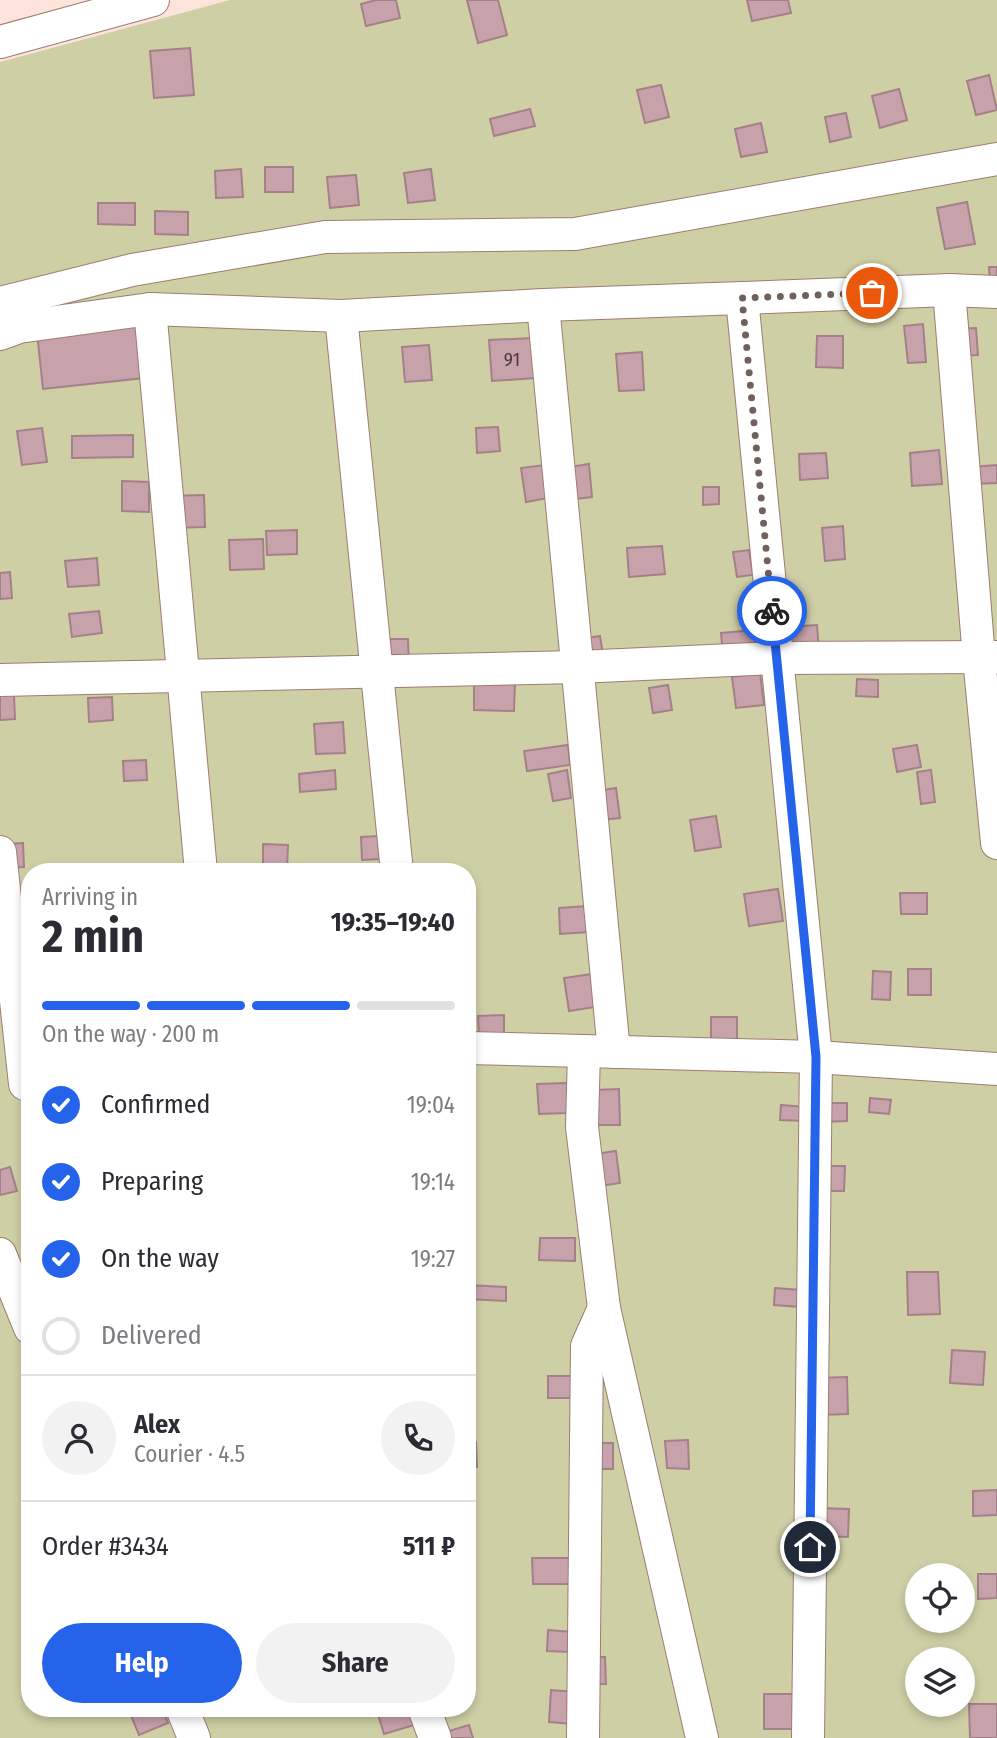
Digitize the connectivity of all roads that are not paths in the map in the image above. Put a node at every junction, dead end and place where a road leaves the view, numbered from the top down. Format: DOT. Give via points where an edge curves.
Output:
graph roads {
  1 [pos="153,0"];
  2 [pos="0,42"];
  3 [pos="997,159"];
  4 [pos="950,290"];
  5 [pos="997,292"];
  6 [pos="742,298"];
  7 [pos="0,303"];
  8 [pos="543,305"];
  9 [pos="150,309"];
  10 [pos="341,316"];
  11 [pos="0,334"];
  12 [pos="988,657"];
  13 [pos="777,658"];
  14 [pos="578,667"];
  15 [pos="377,672"];
  16 [pos="184,675"];
  17 [pos="0,680"];
  18 [pos="997,843"];
  19 [pos="0,852"];
  20 [pos="200,863"];
  21 [pos="396,863"];
  22 [pos="476,1048"];
  23 [pos="599,1052"];
  24 [pos="816,1057"];
  25 [pos="997,1069"];
  26 [pos="18,1087"];
  27 [pos="0,1254"];
  28 [pos="21,1306"];
  29 [pos="604,1308"];
  30 [pos="186,1717"];
  31 [pos="427,1717"];
  32 [pos="194,1738"];
  33 [pos="435,1738"];
  34 [pos="583,1738"];
  35 [pos="702,1738"];
  36 [pos="808,1738"];
  1 -- 2 [label="street"];
  3 -- 7 [label="street" via="575,234 325,237 132,270"];
  4 -- 5 [label="street"];
  4 -- 6 [label="street"];
  4 -- 12 [label="street"];
  6 -- 8 [label="street"];
  6 -- 13 [label="street"];
  8 -- 10 [label="street"];
  8 -- 14 [label="street"];
  9 -- 10 [label="street"];
  9 -- 11 [label="street" via="19,327"];
  9 -- 16 [label="street"];
  10 -- 15 [label="street"];
  12 -- 13 [label="street"];
  12 -- 18 [label="street"];
  13 -- 14 [label="street"];
  13 -- 24 [label="street"];
  14 -- 15 [label="street"];
  14 -- 23 [label="street"];
  15 -- 16 [label="street"];
  15 -- 21 [label="street"];
  16 -- 17 [label="street"];
  16 -- 20 [label="street"];
  19 -- 26 [label="street"];
  22 -- 23 [label="street"];
  23 -- 24 [label="street"];
  23 -- 29 [label="street" via="582,1127"];
  24 -- 25 [label="street"];
  24 -- 36 [label="street"];
  27 -- 28 [label="street"];
  29 -- 34 [label="street" via="587,1346"];
  29 -- 35 [label="street"];
  30 -- 32 [label="street"];
  31 -- 33 [label="street"];
}
